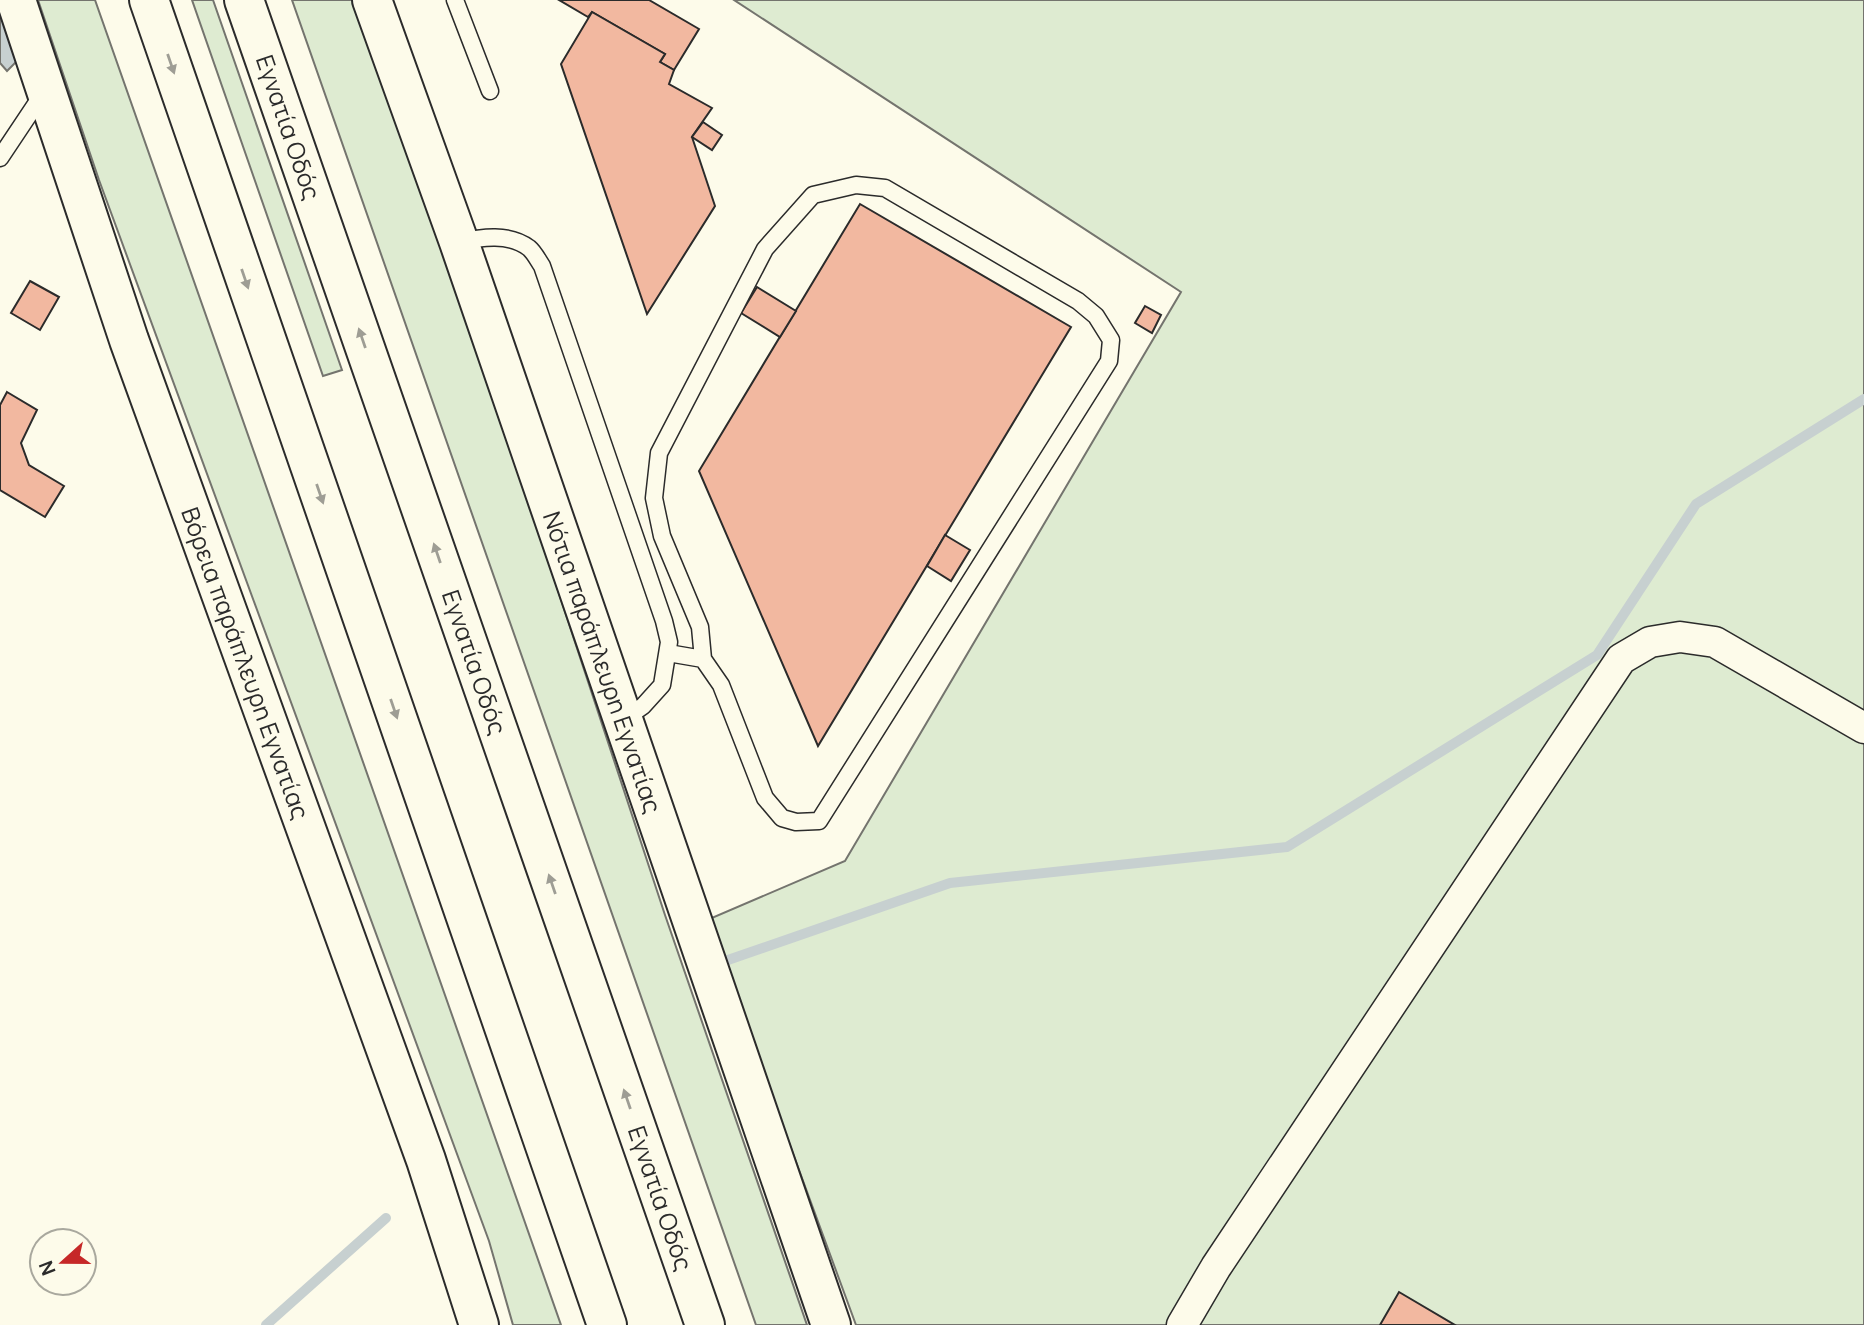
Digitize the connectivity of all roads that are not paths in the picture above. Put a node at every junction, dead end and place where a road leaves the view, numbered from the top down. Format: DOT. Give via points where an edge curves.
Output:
graph roads {
  1 [pos="16,0"];
  2 [pos="149,0"];
  3 [pos="244,0"];
  4 [pos="372,0"];
  5 [pos="455,0"];
  6 [pos="45,90"];
  7 [pos="490,91"];
  8 [pos="0,158"];
  9 [pos="459,242"];
  10 [pos="668,653"];
  11 [pos="703,659"];
  12 [pos="623,720"];
  13 [pos="1864,727"];
  14 [pos="479,1325"];
  15 [pos="607,1325"];
  16 [pos="705,1325"];
  17 [pos="831,1325"];
  18 [pos="1182,1325"];
  1 -- 6 [label="main road, Βόρεια παράπλευρη Εγνατίας"];
  2 -- 15 [label="main road, one-way"];
  16 -- 3 [label="main road, Εγνατία Οδός, one-way"];
  4 -- 9 [label="main road, Νότια παράπλευρη Εγνατίας"];
  5 -- 7 [label="lane"];
  6 -- 8 [label="lane"];
  6 -- 14 [label="main road, Βόρεια παράπλευρη Εγνατίας" via="129,340 426,1160"];
  9 -- 10 [label="lane" via="485,237 513,240 530,248 542,266 664,621"];
  9 -- 12 [label="main road, Νότια παράπλευρη Εγνατίας"];
  10 -- 11 [label="lane"];
  10 -- 12 [label="lane" via="662,685"];
  11 -- 11 [label="lane" via="721,685 765,798 782,818 819,821 1109,361 1111,340 1096,316 1078,301 884,188 856,185 813,195 765,250 660,453 654,498 662,536 700,627"];
  12 -- 17 [label="main road, Νότια παράπλευρη Εγνατίας"];
  13 -- 18 [label="street" via="1715,642 1680,637 1650,642 1621,659 1216,1267"];
}
